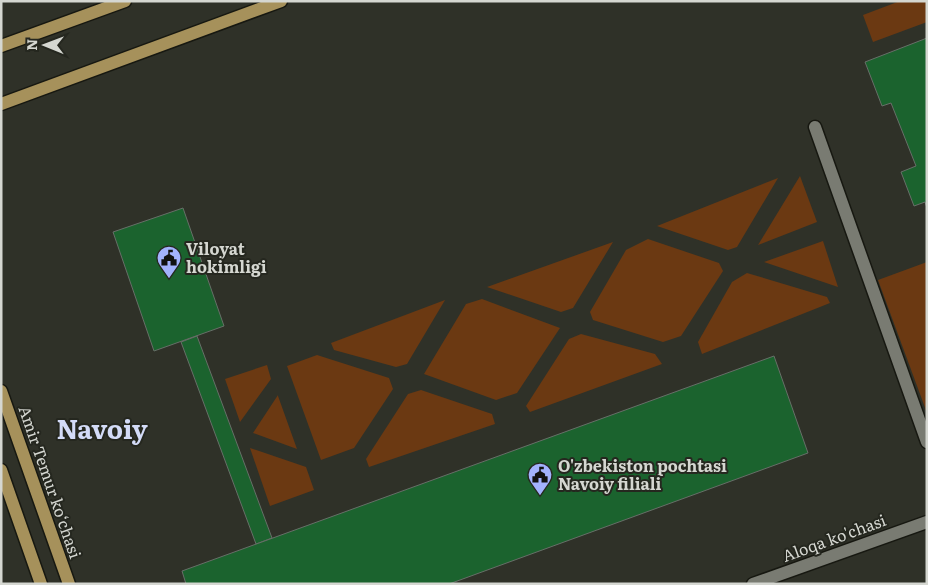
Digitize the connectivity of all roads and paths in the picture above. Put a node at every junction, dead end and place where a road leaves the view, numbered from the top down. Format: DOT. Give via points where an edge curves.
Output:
graph roads {
  1 [pos="125,1"];
  2 [pos="281,1"];
  3 [pos="1,46"];
  4 [pos="1,104"];
  5 [pos="816,127"];
  6 [pos="1,390"];
  7 [pos="927,442"];
  8 [pos="1,470"];
  9 [pos="927,522"];
  10 [pos="41,584"];
  11 [pos="69,584"];
  12 [pos="753,584"];
  1 -- 3 [label="main road"];
  2 -- 4 [label="main road"];
  5 -- 7 [label="street"];
  6 -- 11 [label="main road, Amir Temur ko‘chasi"];
  8 -- 10 [label="main road"];
  9 -- 12 [label="street, Aloqa ko'chasi"];
}
